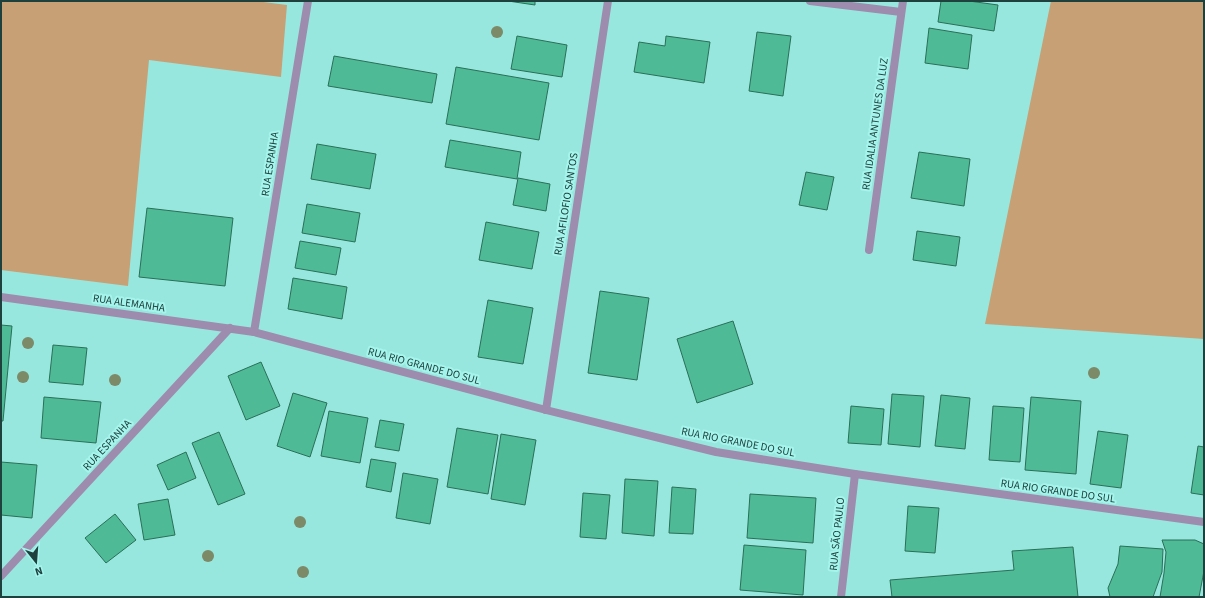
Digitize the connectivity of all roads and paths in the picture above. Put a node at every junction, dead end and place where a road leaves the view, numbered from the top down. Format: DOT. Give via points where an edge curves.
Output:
graph roads {
  1 [pos="308,1"];
  2 [pos="608,1"];
  3 [pos="810,1"];
  4 [pos="903,1"];
  5 [pos="901,12"];
  6 [pos="869,250"];
  7 [pos="1,297"];
  8 [pos="230,328"];
  9 [pos="254,332"];
  10 [pos="546,410"];
  11 [pos="855,474"];
  12 [pos="1204,522"];
  13 [pos="1,576"];
  14 [pos="841,597"];
  1 -- 9 [label="street, RUA ESPANHA"];
  2 -- 10 [label="street, RUA AFILOFIO SANTOS"];
  3 -- 5 [label="street"];
  4 -- 5 [label="street, RUA IDALIA ANTUNES DA LUZ"];
  5 -- 6 [label="street, RUA IDALIA ANTUNES DA LUZ"];
  7 -- 8 [label="street, RUA ALEMANHA"];
  8 -- 9 [label="street, RUA ALEMANHA"];
  8 -- 13 [label="street, RUA ESPANHA"];
  9 -- 10 [label="street, RUA RIO GRANDE DO SUL"];
  10 -- 11 [label="street, RUA RIO GRANDE DO SUL" via="716,452"];
  11 -- 12 [label="street, RUA RIO GRANDE DO SUL"];
  11 -- 14 [label="street, RUA SÃO PAULO"];
}
